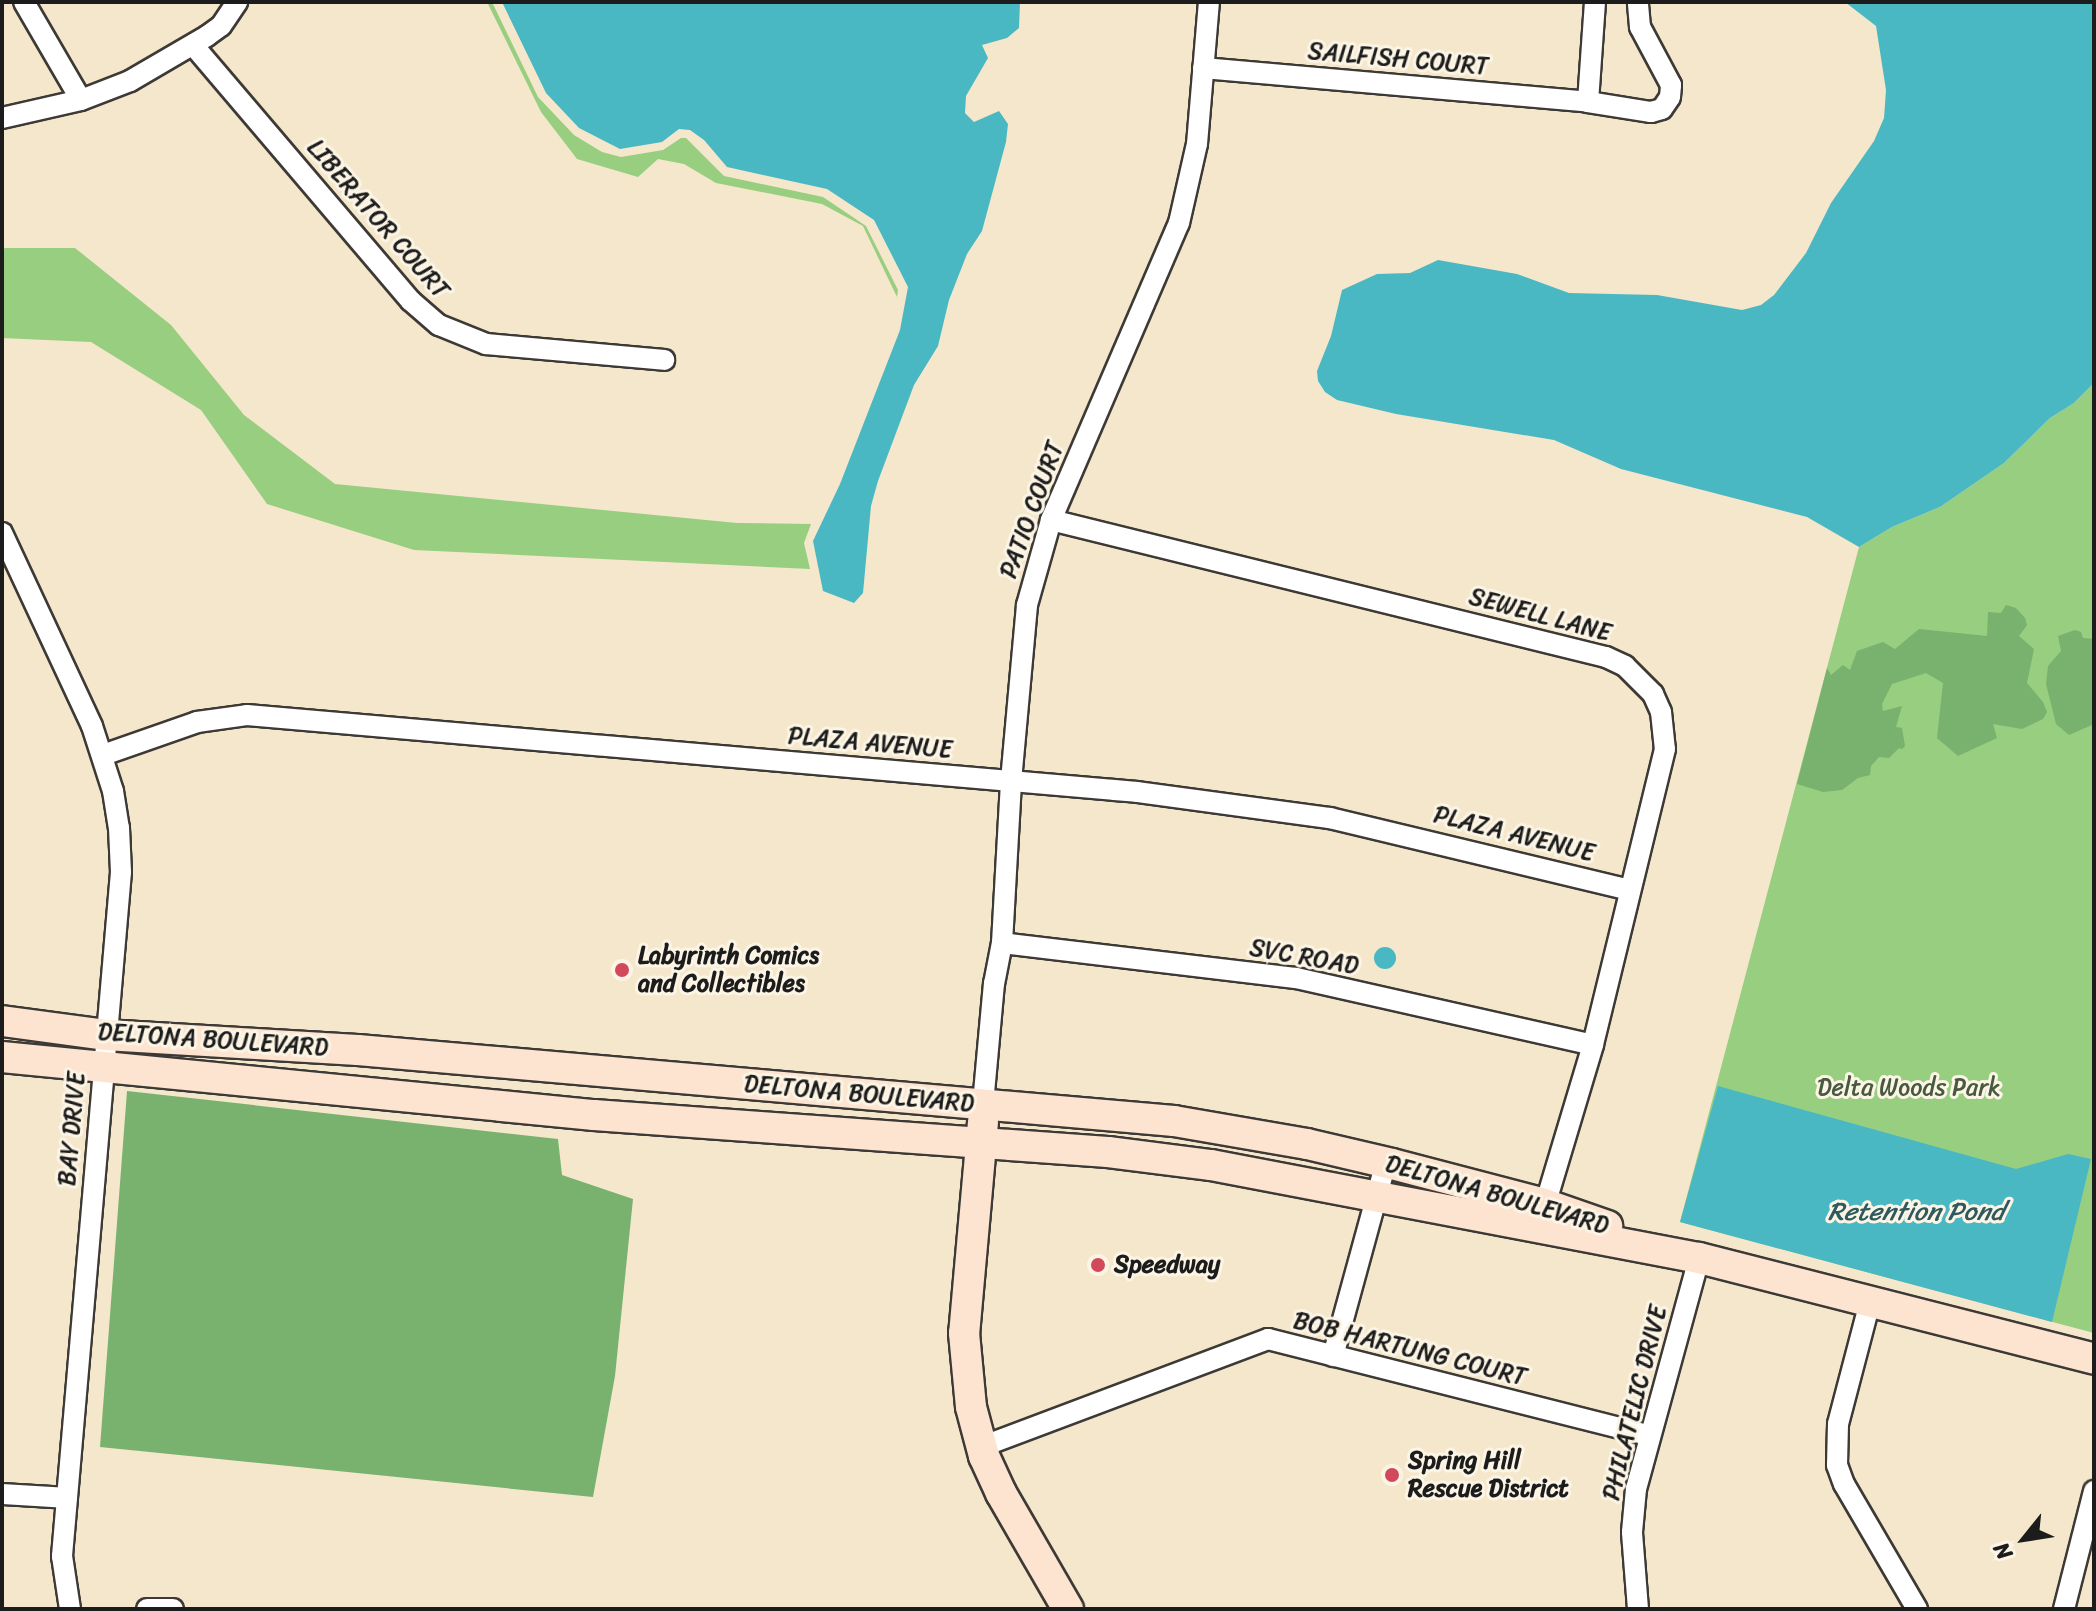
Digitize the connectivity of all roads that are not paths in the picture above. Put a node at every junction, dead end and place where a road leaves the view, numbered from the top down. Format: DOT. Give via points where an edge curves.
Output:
graph roads {
  1 [pos="24,2"];
  2 [pos="237,2"];
  3 [pos="1209,2"];
  4 [pos="1595,2"];
  5 [pos="1638,2"];
  6 [pos="193,45"];
  7 [pos="1203,68"];
  8 [pos="81,100"];
  9 [pos="1588,102"];
  10 [pos="2,118"];
  11 [pos="664,360"];
  12 [pos="1051,520"];
  13 [pos="2,533"];
  14 [pos="103,755"];
  15 [pos="1011,781"];
  16 [pos="1629,890"];
  17 [pos="1002,943"];
  18 [pos="2,1021"];
  19 [pos="105,1035"];
  20 [pos="1593,1045"];
  21 [pos="2,1057"];
  22 [pos="104,1070"];
  23 [pos="590,1070"];
  24 [pos="983,1104"];
  25 [pos="585,1114"];
  26 [pos="982,1142"];
  27 [pos="1386,1162"];
  28 [pos="1378,1199"];
  29 [pos="1541,1216"];
  30 [pos="1699,1258"];
  31 [pos="1870,1302"];
  32 [pos="1333,1356"];
  33 [pos="2094,1359"];
  34 [pos="1650,1436"];
  35 [pos="981,1447"];
  36 [pos="2094,1491"];
  37 [pos="2,1494"];
  38 [pos="67,1498"];
  39 [pos="70,1609"];
  40 [pos="147,1609"];
  41 [pos="173,1609"];
  42 [pos="1068,1609"];
  43 [pos="1638,1609"];
  44 [pos="1917,1609"];
  45 [pos="2064,1609"];
  1 -- 8 [label="street"];
  2 -- 6 [label="street" via="221,26"];
  3 -- 7 [label="street, PATIO COURT"];
  4 -- 9 [label="street"];
  5 -- 9 [label="street, SAILFISH COURT" via="1640,27 1671,85 1670,97 1662,109 1651,112"];
  6 -- 8 [label="street" via="130,81"];
  6 -- 11 [label="street, LIBERATOR COURT" via="411,301 439,325 486,344"];
  7 -- 9 [label="street, SAILFISH COURT"];
  7 -- 12 [label="street, PATIO COURT" via="1195,157 1179,223"];
  8 -- 10 [label="street"];
  12 -- 15 [label="street, PATIO COURT" via="1027,605"];
  12 -- 16 [label="street, SEWELL LANE" via="1606,657 1625,666 1653,694 1666,732"];
  13 -- 14 [label="street, BAY DRIVE"];
  14 -- 15 [label="street, PLAZA AVENUE" via="197,722 247,715"];
  14 -- 19 [label="street, BAY DRIVE" via="119,828 121,872"];
  15 -- 16 [label="street, PLAZA AVENUE" via="1330,818"];
  15 -- 17 [label="street, PATIO COURT"];
  16 -- 20 [label="street, SEWELL LANE"];
  17 -- 20 [label="street, SVC ROAD" via="1296,978"];
  17 -- 24 [label="street, PATIO COURT"];
  18 -- 19 [label="main road, DELTONA BOULEVARD"];
  19 -- 22 [label="street, BAY DRIVE"];
  19 -- 23 [label="main road, DELTONA BOULEVARD"];
  20 -- 29 [label="street, SEWELL LANE"];
  21 -- 22 [label="main road, DELTONA BOULEVARD"];
  22 -- 25 [label="main road, DELTONA BOULEVARD"];
  22 -- 38 [label="street, BAY DRIVE"];
  23 -- 24 [label="main road, DELTONA BOULEVARD"];
  23 -- 25 [label="main road"];
  24 -- 26 [label="main road"];
  24 -- 27 [label="main road, DELTONA BOULEVARD" via="1174,1121"];
  25 -- 26 [label="main road, DELTONA BOULEVARD"];
  26 -- 28 [label="main road, DELTONA BOULEVARD" via="1211,1165"];
  26 -- 35 [label="main road" via="964,1333 965,1374"];
  27 -- 28 [label="street"];
  27 -- 29 [label="main road, DELTONA BOULEVARD"];
  28 -- 29 [label="main road, DELTONA BOULEVARD"];
  28 -- 32 [label="street"];
  29 -- 30 [label="main road, DELTONA BOULEVARD"];
  30 -- 31 [label="main road, DELTONA BOULEVARD"];
  30 -- 34 [label="street, PHILATELIC DRIVE"];
  31 -- 33 [label="main road, DELTONA BOULEVARD"];
  31 -- 44 [label="street" via="1838,1424 1837,1465"];
  32 -- 34 [label="street, BOB HARTUNG COURT"];
  32 -- 35 [label="street, BOB HARTUNG COURT" via="1268,1339"];
  34 -- 43 [label="street, PHILATELIC DRIVE" via="1632,1532"];
  35 -- 42 [label="main road" via="1001,1493"];
  36 -- 45 [label="street"];
  37 -- 38 [label="street"];
  38 -- 39 [label="street, BAY DRIVE" via="62,1556"];
  40 -- 41 [label="street"];
}
